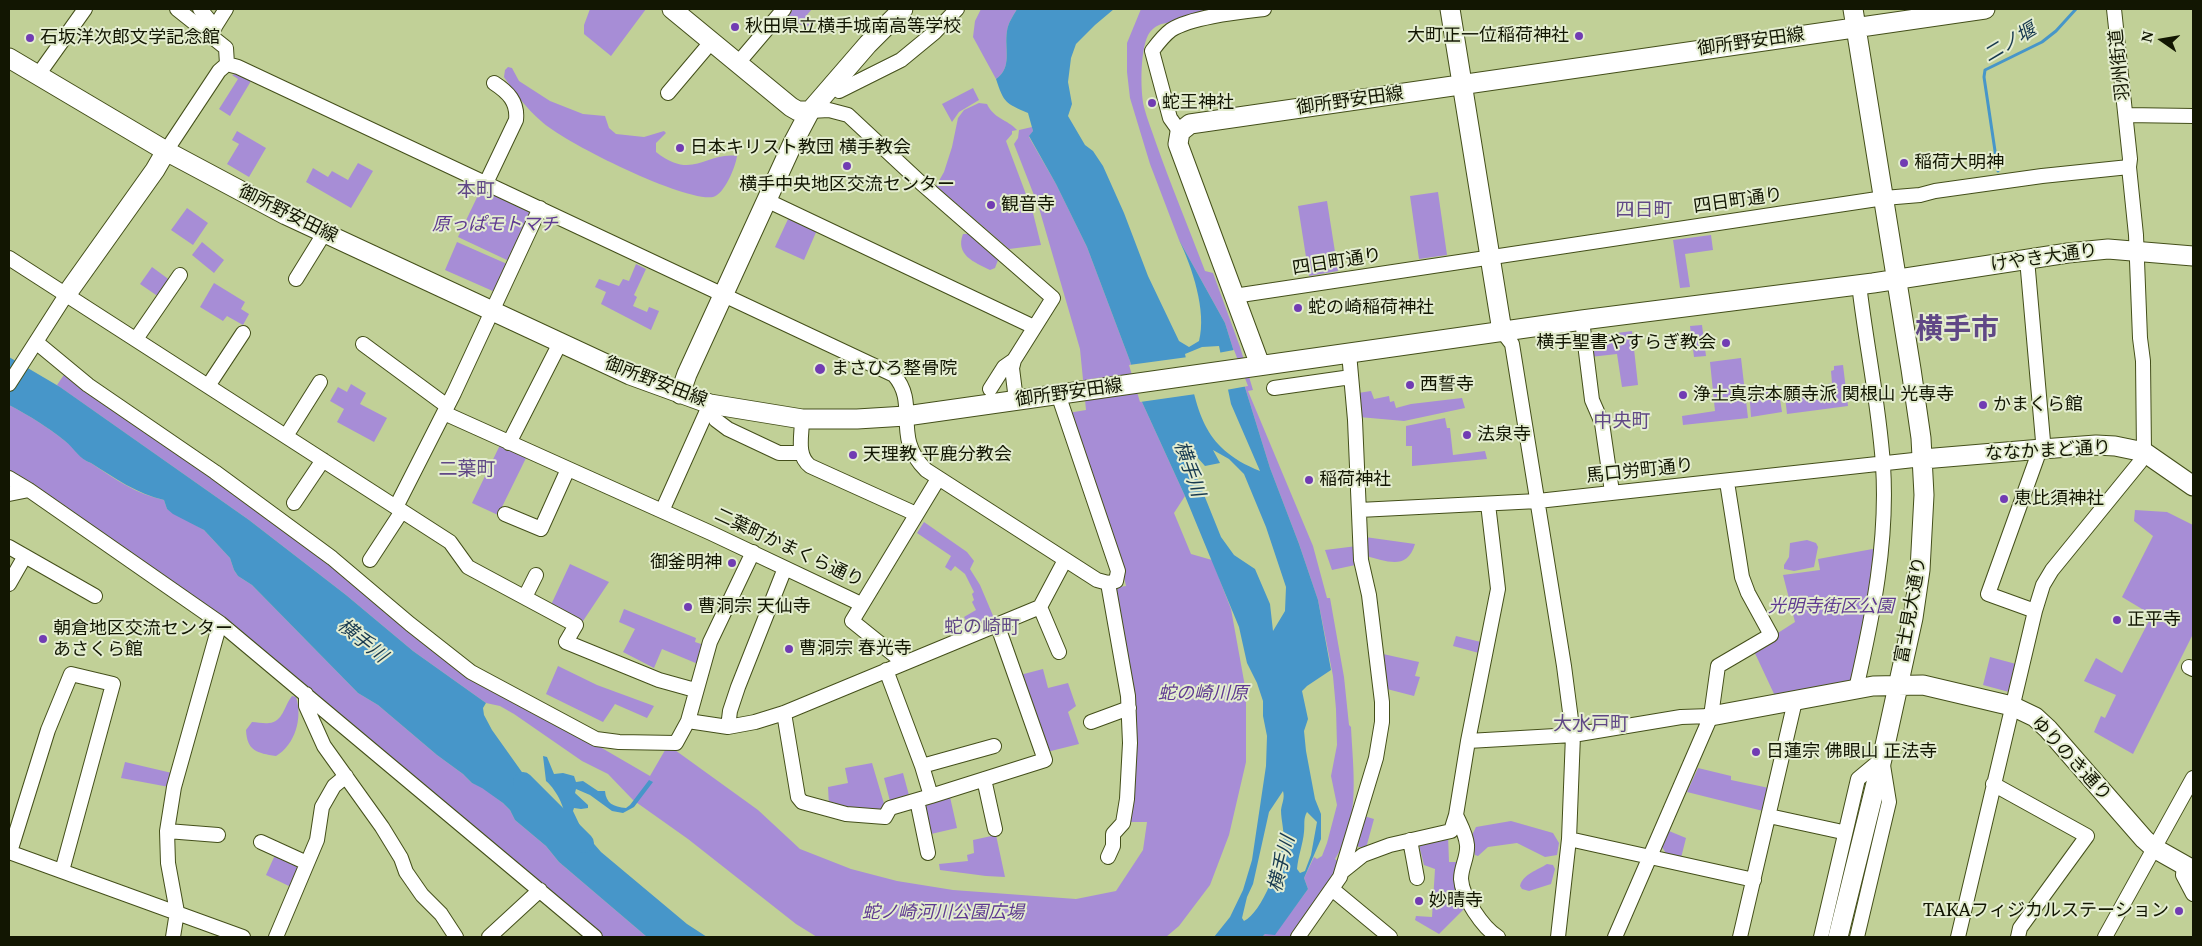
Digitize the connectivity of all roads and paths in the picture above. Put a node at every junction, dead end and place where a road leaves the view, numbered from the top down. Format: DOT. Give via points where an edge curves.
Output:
graph roads {
  1 [pos="85,9"];
  2 [pos="177,9"];
  3 [pos="200,9"];
  4 [pos="226,9"];
  5 [pos="672,9"];
  6 [pos="784,9"];
  7 [pos="903,9"];
  8 [pos="957,9"];
  9 [pos="1264,9"];
  10 [pos="1450,9"];
  11 [pos="1985,9"];
  12 [pos="2114,9"];
  13 [pos="1855,18"];
  14 [pos="212,31"];
  15 [pos="712,41"];
  16 [pos="9,58"];
  17 [pos="738,63"];
  18 [pos="227,64"];
  19 [pos="38,74"];
  20 [pos="494,83"];
  21 [pos="1462,84"];
  22 [pos="839,91"];
  23 [pos="668,93"];
  24 [pos="810,111"];
  25 [pos="2126,115"];
  26 [pos="2193,116"];
  27 [pos="1180,132"];
  28 [pos="166,151"];
  29 [pos="2129,167"];
  30 [pos="486,183"];
  31 [pos="1884,198"];
  32 [pos="766,200"];
  33 [pos="540,208"];
  34 [pos="324,232"];
  35 [pos="2136,250"];
  36 [pos="2193,256"];
  37 [pos="1490,257"];
  38 [pos="9,258"];
  39 [pos="2027,259"];
  40 [pos="180,275"];
  41 [pos="1896,278"];
  42 [pos="296,279"];
  43 [pos="1859,284"];
  44 [pos="66,295"];
  45 [pos="723,295"];
  46 [pos="1234,296"];
  47 [pos="492,311"];
  48 [pos="1582,320"];
  49 [pos="1034,327"];
  50 [pos="1502,331"];
  51 [pos="243,333"];
  52 [pos="136,339"];
  53 [pos="36,343"];
  54 [pos="560,343"];
  55 [pos="364,344"];
  56 [pos="1349,353"];
  57 [pos="1014,360"];
  58 [pos="1260,365"];
  59 [pos="1351,377"];
  60 [pos="320,382"];
  61 [pos="9,384"];
  62 [pos="208,386"];
  63 [pos="1274,388"];
  64 [pos="990,389"];
  65 [pos="1067,393"];
  66 [pos="680,394"];
  67 [pos="1016,400"];
  68 [pos="446,410"];
  69 [pos="713,412"];
  70 [pos="906,416"];
  71 [pos="802,419"];
  72 [pos="286,436"];
  73 [pos="509,442"];
  74 [pos="2042,449"];
  75 [pos="2144,452"];
  76 [pos="800,453"];
  77 [pos="1923,459"];
  78 [pos="324,460"];
  79 [pos="1883,464"];
  80 [pos="568,469"];
  81 [pos="9,478"];
  82 [pos="938,479"];
  83 [pos="1727,482"];
  84 [pos="2193,486"];
  85 [pos="29,490"];
  86 [pos="1612,492"];
  87 [pos="9,494"];
  88 [pos="1538,501"];
  89 [pos="294,503"];
  90 [pos="1488,504"];
  91 [pos="399,509"];
  92 [pos="1359,510"];
  93 [pos="662,511"];
  94 [pos="505,514"];
  95 [pos="916,514"];
  96 [pos="9,547"];
  97 [pos="753,552"];
  98 [pos="24,556"];
  99 [pos="370,560"];
  100 [pos="1065,560"];
  101 [pos="785,568"];
  102 [pos="536,576"];
  103 [pos="1108,583"];
  104 [pos="9,584"];
  105 [pos="95,596"];
  106 [pos="525,597"];
  107 [pos="861,604"];
  108 [pos="1040,607"];
  109 [pos="2034,611"];
  110 [pos="220,623"];
  111 [pos="997,624"];
  112 [pos="1059,652"];
  113 [pos="903,662"];
  114 [pos="886,670"];
  115 [pos="1898,684"];
  116 [pos="1856,689"];
  117 [pos="695,690"];
  118 [pos="306,694"];
  119 [pos="1795,701"];
  120 [pos="2012,706"];
  121 [pos="1129,708"];
  122 [pos="784,713"];
  123 [pos="1711,716"];
  124 [pos="688,721"];
  125 [pos="1091,722"];
  126 [pos="728,727"];
  127 [pos="1572,734"];
  128 [pos="1468,741"];
  129 [pos="994,746"];
  130 [pos="1882,760"];
  131 [pos="922,766"];
  132 [pos="346,776"];
  133 [pos="2193,778"];
  134 [pos="984,779"];
  135 [pos="1993,784"];
  136 [pos="931,796"];
  137 [pos="917,800"];
  138 [pos="1456,815"];
  139 [pos="1769,816"];
  140 [pos="995,829"];
  141 [pos="167,831"];
  142 [pos="1838,831"];
  143 [pos="218,835"];
  144 [pos="1569,839"];
  145 [pos="1410,840"];
  146 [pos="261,842"];
  147 [pos="2154,848"];
  148 [pos="9,852"];
  149 [pos="928,853"];
  150 [pos="1108,857"];
  151 [pos="1650,858"];
  152 [pos="307,863"];
  153 [pos="2189,867"];
  154 [pos="62,871"];
  155 [pos="1343,871"];
  156 [pos="1417,878"];
  157 [pos="1754,880"];
  158 [pos="1332,888"];
  159 [pos="540,890"];
  160 [pos="2193,894"];
  161 [pos="177,912"];
  162 [pos="173,937"];
  163 [pos="243,937"];
  164 [pos="276,937"];
  165 [pos="456,937"];
  166 [pos="489,937"];
  167 [pos="595,937"];
  168 [pos="1298,937"];
  169 [pos="1390,937"];
  170 [pos="1498,937"];
  171 [pos="1558,937"];
  172 [pos="1615,937"];
  173 [pos="1740,937"];
  174 [pos="1821,937"];
  175 [pos="1838,937"];
  176 [pos="1857,937"];
  177 [pos="1958,937"];
  178 [pos="2018,937"];
  179 [pos="2105,937"];
  1 -- 19 [label="street"];
  2 -- 14 [label="street"];
  3 -- 14 [label="street"];
  4 -- 14 [label="street"];
  5 -- 15 [label="street"];
  6 -- 17 [label="street"];
  7 -- 24 [label="street"];
  8 -- 22 [label="street" via="901,60"];
  9 -- 27 [label="street" via="1210,17 1172,29 1160,39 1152,51 1170,118"];
  10 -- 21 [label="street"];
  11 -- 13 [label="street"];
  12 -- 25 [label="street, 羽州街道"];
  13 -- 21 [label="street, 御所野安田線"];
  13 -- 31 [label="street, 富士見大通り"];
  14 -- 18 [label="street" via="226,48"];
  15 -- 17 [label="street"];
  15 -- 23 [label="street"];
  16 -- 19 [label="street, 御所野安田線"];
  17 -- 24 [label="street" via="798,111"];
  18 -- 28 [label="street" via="219,71"];
  18 -- 30 [label="street"];
  19 -- 28 [label="street, 御所野安田線"];
  20 -- 30 [label="street" via="508,92 517,113"];
  21 -- 27 [label="street, 御所野安田線" via="1190,124"];
  21 -- 37 [label="street"];
  24 -- 32 [label="street"];
  24 -- 49 [label="street" via="838,112 854,120 1053,298"];
  25 -- 26 [label="street, 羽州街道"];
  25 -- 29 [label="street"];
  27 -- 46 [label="street" via="1178,144"];
  28 -- 34 [label="street, 御所野安田線"];
  28 -- 44 [label="street"];
  29 -- 31 [label="street, 四日町通り"];
  29 -- 35 [label="street"];
  30 -- 33 [label="street"];
  31 -- 37 [label="street, 四日町通り"];
  31 -- 41 [label="street, 富士見大通り"];
  32 -- 45 [label="street"];
  32 -- 49 [label="street"];
  33 -- 45 [label="street"];
  33 -- 47 [label="street"];
  34 -- 42 [label="street"];
  34 -- 47 [label="street, 御所野安田線"];
  35 -- 36 [label="street, けやき大通り"];
  35 -- 39 [label="street, けやき大通り" via="2108,249"];
  35 -- 75 [label="street"];
  37 -- 46 [label="street, 四日町通り"];
  37 -- 50 [label="street"];
  38 -- 44 [label="street"];
  39 -- 41 [label="street, けやき大通り"];
  39 -- 74 [label="street"];
  40 -- 52 [label="street"];
  41 -- 43 [label="street, けやき大通り"];
  41 -- 77 [label="street, 富士見大通り"];
  43 -- 48 [label="street, けやき大通り"];
  43 -- 79 [label="street"];
  44 -- 52 [label="street"];
  44 -- 53 [label="street"];
  45 -- 66 [label="street"];
  45 -- 70 [label="street" via="894,375 904,392"];
  46 -- 58 [label="street"];
  47 -- 54 [label="street, 御所野安田線"];
  47 -- 68 [label="street"];
  48 -- 50 [label="street, 御所野安田線"];
  48 -- 86 [label="street" via="1592,400 1602,423"];
  49 -- 57 [label="street"];
  50 -- 56 [label="street, 御所野安田線"];
  50 -- 88 [label="street" via="1512,344"];
  51 -- 62 [label="street"];
  52 -- 62 [label="street"];
  53 -- 61 [label="street"];
  53 -- 124 [label="street" via="88,385 324,552 410,624 489,683 596,739 676,743"];
  54 -- 66 [label="street, 御所野安田線" via="630,376"];
  54 -- 73 [label="street"];
  55 -- 68 [label="street, 二葉町かまくら通り"];
  56 -- 58 [label="street, 御所野安田線"];
  56 -- 59 [label="street"];
  57 -- 64 [label="street" via="1004,367"];
  57 -- 67 [label="street"];
  58 -- 65 [label="street, 御所野安田線"];
  59 -- 63 [label="street"];
  59 -- 92 [label="street"];
  60 -- 72 [label="street"];
  62 -- 72 [label="street"];
  65 -- 67 [label="street, 御所野安田線"];
  65 -- 103 [label="street" via="1118,571 1116,581"];
  66 -- 69 [label="street, 御所野安田線"];
  67 -- 70 [label="street, 御所野安田線"];
  68 -- 73 [label="street, 二葉町かまくら通り"];
  68 -- 91 [label="street"];
  69 -- 71 [label="street, 御所野安田線"];
  69 -- 76 [label="street" via="728,429 779,453"];
  69 -- 93 [label="street"];
  70 -- 71 [label="street, 御所野安田線"];
  70 -- 82 [label="street" via="907,438 916,460"];
  71 -- 76 [label="street"];
  72 -- 78 [label="street"];
  73 -- 80 [label="street, 二葉町かまくら通り"];
  74 -- 75 [label="street, ななかまど通り" via="2096,445"];
  74 -- 77 [label="street, ななかまど通り"];
  74 -- 109 [label="street" via="1988,594"];
  75 -- 84 [label="street, ななかまど通り"];
  75 -- 109 [label="street" via="2140,462 2052,570"];
  76 -- 95 [label="street" via="802,460 810,466"];
  77 -- 79 [label="street, 馬口労町通り"];
  77 -- 115 [label="street, 富士見大通り" via="1924,518 1920,570"];
  78 -- 89 [label="street"];
  78 -- 91 [label="street"];
  79 -- 83 [label="street, 馬口労町通り"];
  79 -- 116 [label="street" via="1882,548 1874,608"];
  80 -- 93 [label="street, 二葉町かまくら通り"];
  80 -- 94 [label="street" via="541,528"];
  81 -- 85 [label="street"];
  82 -- 95 [label="street, 二葉町かまくら通り"];
  82 -- 100 [label="street"];
  83 -- 86 [label="street, 馬口労町通り"];
  83 -- 123 [label="street" via="1742,577 1771,635 1718,666"];
  85 -- 87 [label="street"];
  85 -- 110 [label="street"];
  86 -- 88 [label="street, 馬口労町通り"];
  88 -- 90 [label="street, 馬口労町通り"];
  88 -- 127 [label="street"];
  90 -- 92 [label="street, 馬口労町通り"];
  90 -- 128 [label="street" via="1498,589"];
  91 -- 99 [label="street"];
  91 -- 106 [label="street" via="450,542 468,567"];
  92 -- 155 [label="street" via="1361,560 1370,595 1382,722 1376,758"];
  93 -- 97 [label="street, 二葉町かまくら通り"];
  95 -- 107 [label="street, 二葉町かまくら通り"];
  96 -- 98 [label="street"];
  97 -- 101 [label="street, 二葉町かまくら通り"];
  97 -- 117 [label="street" via="710,642"];
  98 -- 104 [label="street"];
  98 -- 105 [label="street"];
  100 -- 103 [label="street" via="1097,580"];
  100 -- 108 [label="street"];
  101 -- 107 [label="street, 二葉町かまくら通り"];
  101 -- 126 [label="street" via="738,687"];
  102 -- 106 [label="street"];
  103 -- 121 [label="street"];
  106 -- 117 [label="street" via="576,625 566,642 660,680"];
  107 -- 113 [label="street" via="852,621"];
  108 -- 111 [label="street"];
  108 -- 112 [label="street"];
  109 -- 120 [label="street"];
  110 -- 118 [label="street"];
  110 -- 141 [label="street" via="185,742"];
  111 -- 113 [label="street"];
  111 -- 134 [label="street" via="1045,760"];
  113 -- 114 [label="street"];
  114 -- 122 [label="street"];
  114 -- 131 [label="street"];
  115 -- 116 [label="street, ゆりのき通り"];
  115 -- 120 [label="street, ゆりのき通り" via="1922,685"];
  115 -- 130 [label="street, 富士見大通り"];
  116 -- 119 [label="street, ゆりのき通り"];
  117 -- 124 [label="street"];
  118 -- 132 [label="street" via="306,706 324,746"];
  118 -- 159 [label="street"];
  119 -- 123 [label="street, ゆりのき通り"];
  119 -- 139 [label="street"];
  120 -- 135 [label="street"];
  120 -- 147 [label="street, ゆりのき通り" via="2035,717 2048,729"];
  121 -- 125 [label="street"];
  121 -- 150 [label="street" via="1127,799 1123,823 1113,834 1113,846"];
  122 -- 126 [label="street"];
  122 -- 137 [label="street" via="798,796 802,802 846,814 886,817 890,808"];
  123 -- 127 [label="street" via="1681,717"];
  123 -- 151 [label="street"];
  124 -- 126 [label="street"];
  127 -- 128 [label="street"];
  127 -- 144 [label="street"];
  128 -- 138 [label="street"];
  129 -- 131 [label="street"];
  130 -- 174 [label="street" via="1858,779"];
  130 -- 175 [label="street, 富士見大通り"];
  130 -- 176 [label="street" via="1889,802"];
  131 -- 136 [label="street"];
  132 -- 152 [label="street" via="334,786 322,807 317,840"];
  132 -- 165 [label="street" via="402,858 406,872"];
  133 -- 147 [label="street"];
  134 -- 136 [label="street"];
  134 -- 140 [label="street"];
  135 -- 177 [label="street"];
  135 -- 178 [label="street" via="2087,836 2020,928"];
  136 -- 137 [label="street"];
  137 -- 149 [label="street"];
  138 -- 145 [label="street" via="1451,831"];
  138 -- 170 [label="street" via="1467,843 1461,881 1466,897 1480,919"];
  139 -- 142 [label="street"];
  139 -- 157 [label="street"];
  141 -- 143 [label="street"];
  141 -- 161 [label="street" via="168,862"];
  144 -- 151 [label="street"];
  144 -- 171 [label="street"];
  145 -- 155 [label="street" via="1363,854"];
  145 -- 156 [label="street"];
  146 -- 152 [label="street"];
  147 -- 153 [label="street, ゆりのき通り"];
  147 -- 179 [label="street"];
  148 -- 154 [label="street"];
  148 -- 154 [label="street" via="48,730 71,674 113,684"];
  151 -- 157 [label="street"];
  151 -- 172 [label="street"];
  152 -- 164 [label="street"];
  153 -- 160 [label="street" via="2183,875"];
  154 -- 161 [label="street"];
  155 -- 158 [label="street"];
  157 -- 173 [label="street"];
  158 -- 168 [label="street"];
  158 -- 169 [label="street"];
  159 -- 166 [label="street"];
  159 -- 167 [label="street"];
  161 -- 162 [label="street"];
  161 -- 163 [label="street"];
}
